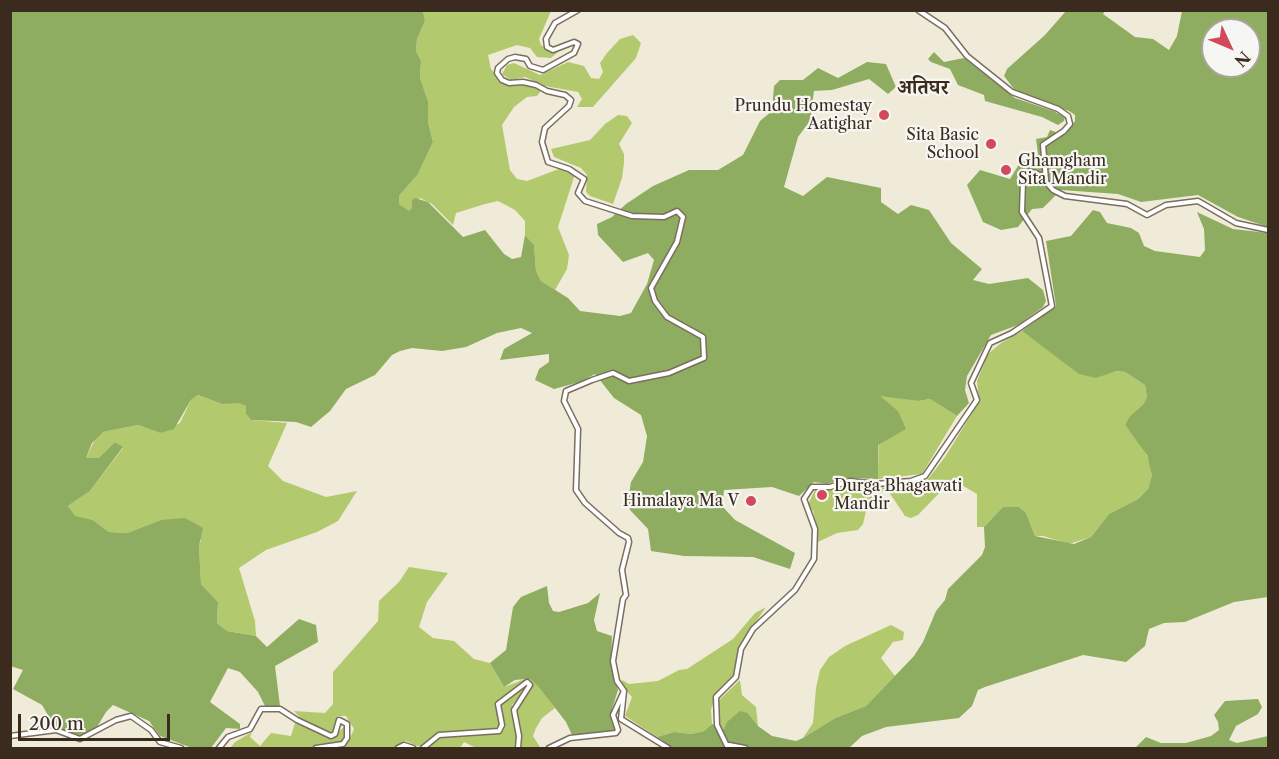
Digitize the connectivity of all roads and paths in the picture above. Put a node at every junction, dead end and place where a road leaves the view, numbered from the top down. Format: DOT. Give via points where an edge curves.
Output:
graph roads {
  1 [pos="578,10"];
  2 [pos="918,10"];
  3 [pos="1046,181"];
  4 [pos="1269,230"];
  5 [pos="624,691"];
  6 [pos="10,736"];
  7 [pos="728,747"];
  8 [pos="181,748"];
  9 [pos="219,748"];
  10 [pos="316,748"];
  11 [pos="398,748"];
  12 [pos="413,748"];
  13 [pos="423,748"];
  14 [pos="518,748"];
  15 [pos="549,748"];
  16 [pos="668,748"];
  17 [pos="745,748"];
  1 -- 5 [label="street" via="555,23 546,39 547,47 553,50 574,42 578,44 574,53 543,70 530,66 526,59 514,57 497,73 509,83 536,84 571,100 545,128 542,142 548,162 584,179 578,194 585,201 632,216 664,217 677,211 683,217 676,242 651,288 667,317 703,337 704,349 704,358 669,373 629,381 613,374 566,391 564,401 578,429 576,490 629,542 622,570 626,595 613,661 617,681"];
  2 -- 3 [label="street" via="945,28 967,56 1012,92 1068,116 1070,124 1043,145"];
  3 -- 4 [label="street" via="1065,196 1126,204 1147,215 1166,205 1198,201 1236,223"];
  3 -- 7 [label="street" via="1030,171 1023,181 1022,213 1039,238 1052,306 990,343 971,383 976,400 926,476 912,481 850,481 812,487 804,499 815,529 814,559 795,590 753,629 741,649 736,677 716,697 717,725"];
  5 -- 15 [label="street" via="613,714 616,733 570,738"];
  5 -- 16 [label="street" via="621,719"];
  6 -- 8 [label="street" via="56,730 80,739 131,716 160,742"];
  7 -- 17 [label="street"];
  9 -- 10 [label="street" via="228,737 250,729 261,710 280,709 331,736 339,720 347,724 343,744"];
  11 -- 12 [label="street" via="404,744"];
  13 -- 14 [label="street" via="438,735 499,731 502,725 498,704 528,682 530,685 514,710"];
}
